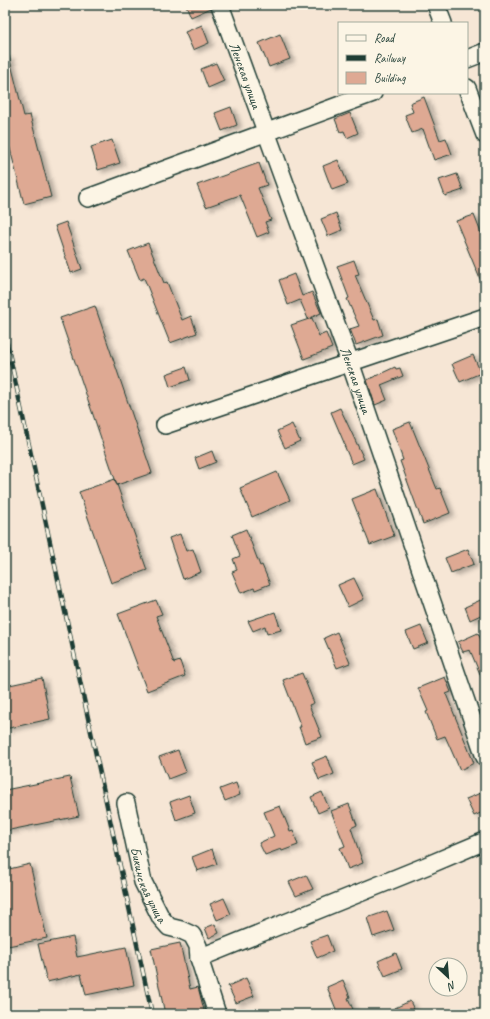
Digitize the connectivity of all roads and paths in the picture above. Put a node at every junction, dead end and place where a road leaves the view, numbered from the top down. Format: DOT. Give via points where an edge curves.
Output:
graph roads {
  1 [pos="220,5"];
  2 [pos="436,5"];
  3 [pos="443,22"];
  4 [pos="485,52"];
  5 [pos="468,59"];
  6 [pos="468,91"];
  7 [pos="370,94"];
  8 [pos="266,132"];
  9 [pos="485,135"];
  10 [pos="88,198"];
  11 [pos="485,317"];
  12 [pos="350,362"];
  13 [pos="165,425"];
  14 [pos="485,757"];
  15 [pos="126,803"];
  16 [pos="485,840"];
  17 [pos="199,958"];
  18 [pos="217,1014"];
  1 -- 8 [label="street, Ленская улица"];
  2 -- 3 [label="street"];
  4 -- 5 [label="street"];
  6 -- 9 [label="street"];
  7 -- 8 [label="street"];
  8 -- 10 [label="street"];
  8 -- 12 [label="street, Ленская улица"];
  11 -- 12 [label="street"];
  12 -- 13 [label="street"];
  12 -- 14 [label="street, Ленская улица"];
  15 -- 17 [label="street, Бикинская улица" via="143,882 161,918 169,927 192,935 198,946"];
  16 -- 17 [label="street"];
  17 -- 18 [label="street, Бикинская улица"];
}
